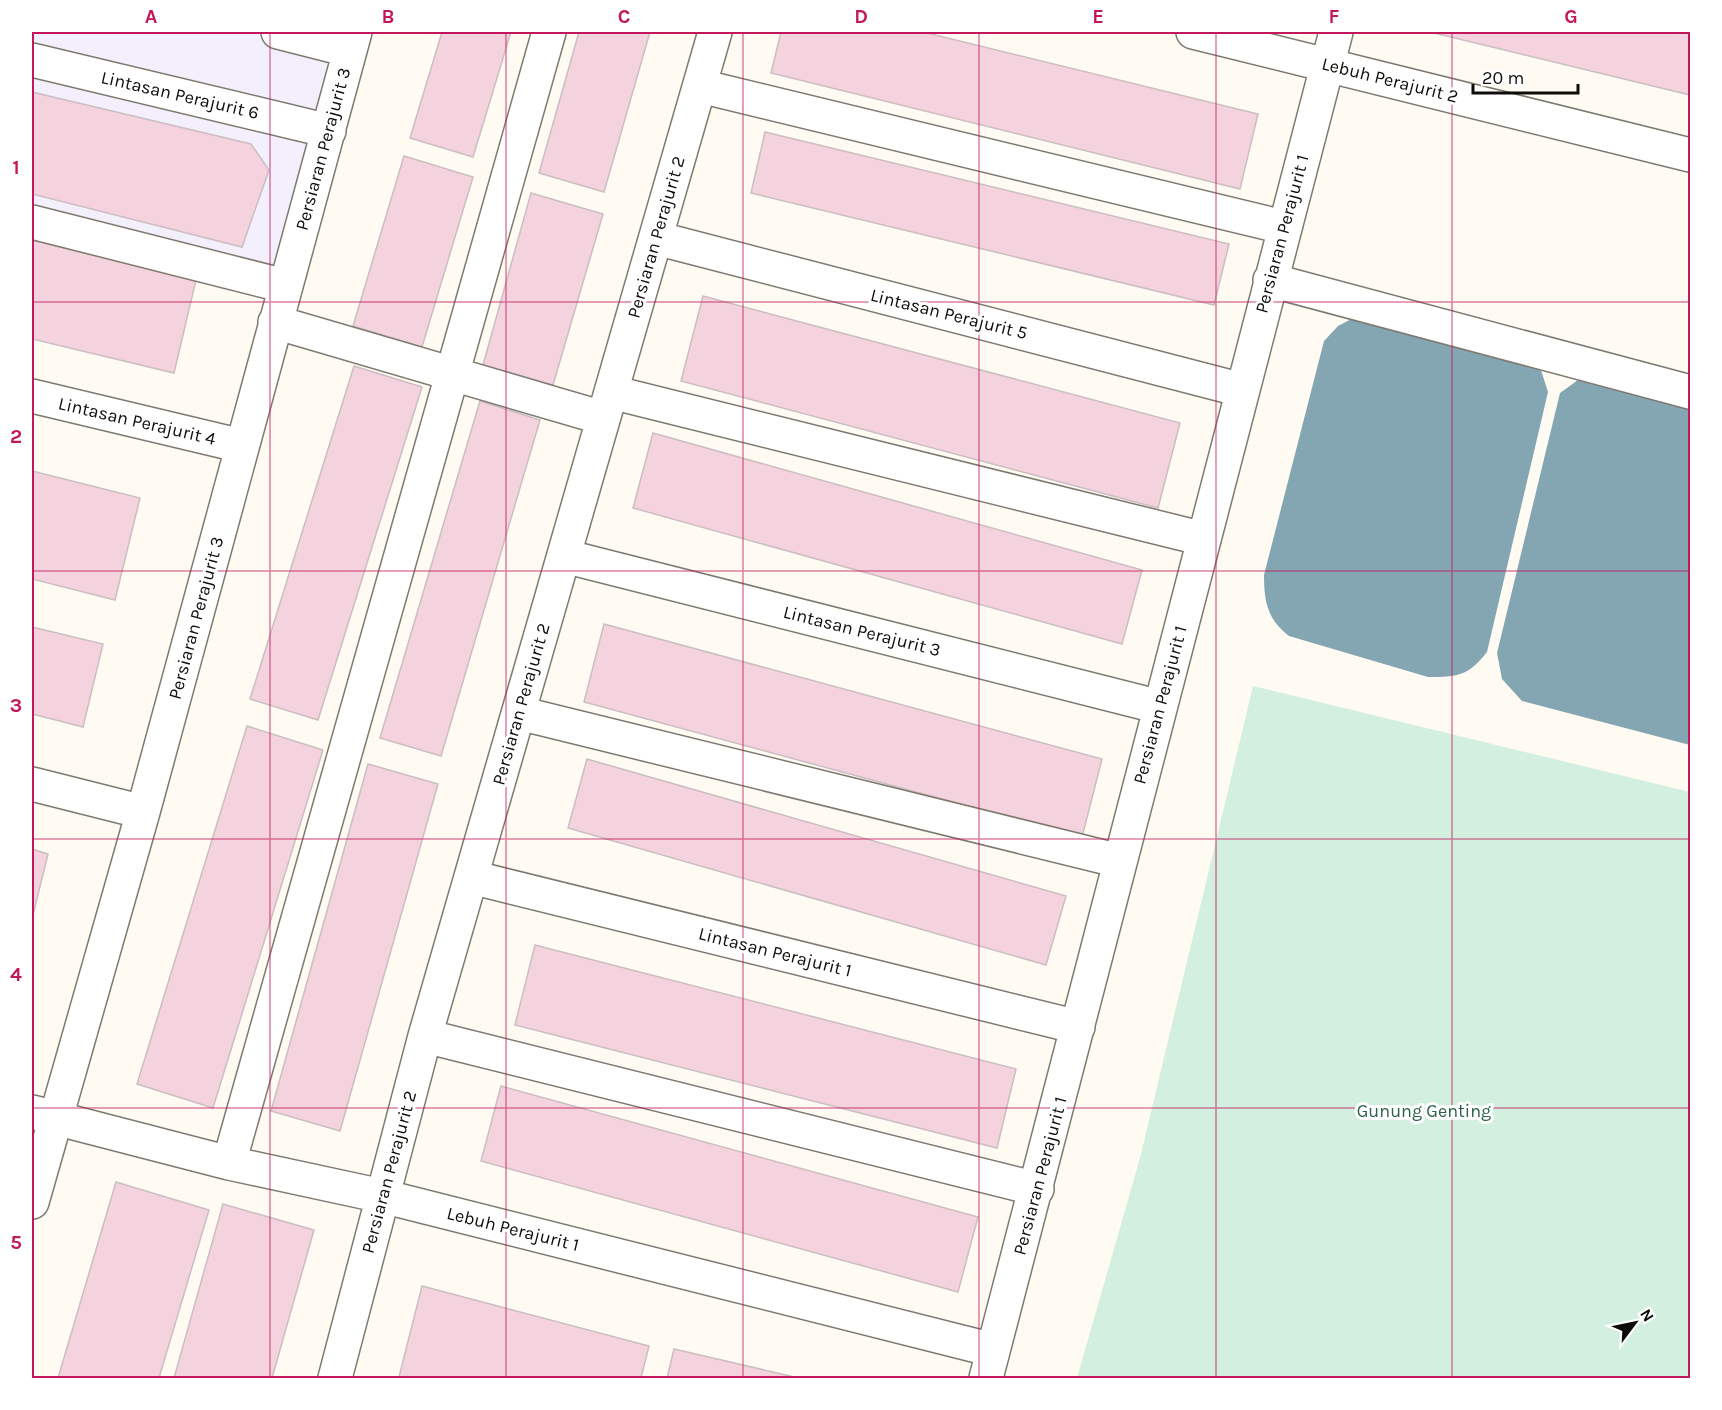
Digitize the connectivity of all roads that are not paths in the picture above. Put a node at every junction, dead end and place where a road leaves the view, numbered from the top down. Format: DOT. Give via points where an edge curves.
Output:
graph roads {
  1 [pos="278,32"];
  2 [pos="549,32"];
  3 [pos="715,32"];
  4 [pos="1194,32"];
  5 [pos="1336,32"];
  6 [pos="352,41"];
  7 [pos="32,60"];
  8 [pos="1327,64"];
  9 [pos="700,86"];
  10 [pos="330,131"];
  11 [pos="1690,154"];
  12 [pos="32,222"];
  13 [pos="1283,227"];
  14 [pos="656,238"];
  15 [pos="1270,280"];
  16 [pos="285,286"];
  17 [pos="275,322"];
  18 [pos="451,374"];
  19 [pos="1242,390"];
  20 [pos="1690,392"];
  21 [pos="32,396"];
  22 [pos="607,405"];
  23 [pos="242,446"];
  24 [pos="1204,539"];
  25 [pos="564,556"];
  26 [pos="1160,707"];
  27 [pos="519,713"];
  28 [pos="32,784"];
  29 [pos="143,812"];
  30 [pos="1120,861"];
  31 [pos="471,877"];
  32 [pos="1078,1027"];
  33 [pos="425,1036"];
  34 [pos="44,1115"];
  35 [pos="229,1163"];
  36 [pos="1037,1189"];
  37 [pos="382,1196"];
  38 [pos="32,1202"];
  39 [pos="990,1364"];
  40 [pos="335,1378"];
  1 -- 6 [label="street"];
  2 -- 18 [label="street"];
  3 -- 9 [label="street, Persiaran Perajurit 2"];
  4 -- 8 [label="street, Lebuh Perajurit 2"];
  5 -- 8 [label="street, Persiaran Perajurit 1"];
  6 -- 10 [label="street, Persiaran Perajurit 3"];
  7 -- 10 [label="street, Lintasan Perajurit 6"];
  8 -- 11 [label="street, Lebuh Perajurit 2"];
  8 -- 13 [label="street, Persiaran Perajurit 1"];
  9 -- 13 [label="street"];
  9 -- 14 [label="street, Persiaran Perajurit 2"];
  10 -- 16 [label="street, Persiaran Perajurit 3"];
  12 -- 16 [label="street"];
  13 -- 15 [label="street, Persiaran Perajurit 1"];
  14 -- 19 [label="street, Lintasan Perajurit 5"];
  14 -- 22 [label="street, Persiaran Perajurit 2"];
  15 -- 19 [label="street, Persiaran Perajurit 1"];
  15 -- 20 [label="street"];
  16 -- 17 [label="street, Persiaran Perajurit 3"];
  17 -- 18 [label="street"];
  17 -- 23 [label="street, Persiaran Perajurit 3"];
  18 -- 22 [label="street"];
  18 -- 35 [label="street"];
  19 -- 24 [label="street, Persiaran Perajurit 1"];
  21 -- 23 [label="street, Lintasan Perajurit 4"];
  22 -- 24 [label="street"];
  22 -- 25 [label="street, Persiaran Perajurit 2"];
  23 -- 29 [label="street, Persiaran Perajurit 3"];
  24 -- 26 [label="street, Persiaran Perajurit 1"];
  25 -- 26 [label="street, Lintasan Perajurit 3"];
  25 -- 27 [label="street, Persiaran Perajurit 2"];
  26 -- 30 [label="street, Persiaran Perajurit 1"];
  27 -- 30 [label="street"];
  27 -- 31 [label="street, Persiaran Perajurit 2"];
  28 -- 29 [label="street"];
  29 -- 34 [label="street, Persiaran Perajurit 3"];
  30 -- 32 [label="street, Persiaran Perajurit 1"];
  31 -- 32 [label="street, Lintasan Perajurit 1"];
  31 -- 33 [label="street, Persiaran Perajurit 2"];
  32 -- 36 [label="street, Persiaran Perajurit 1"];
  33 -- 36 [label="street"];
  33 -- 37 [label="street, Persiaran Perajurit 2"];
  34 -- 35 [label="street, Lebuh Perajurit 1"];
  34 -- 38 [label="street, Persiaran Perajurit 3"];
  35 -- 37 [label="street, Lebuh Perajurit 1"];
  36 -- 39 [label="street, Persiaran Perajurit 1"];
  37 -- 39 [label="street, Lebuh Perajurit 1"];
  37 -- 40 [label="street, Persiaran Perajurit 2"];
}
